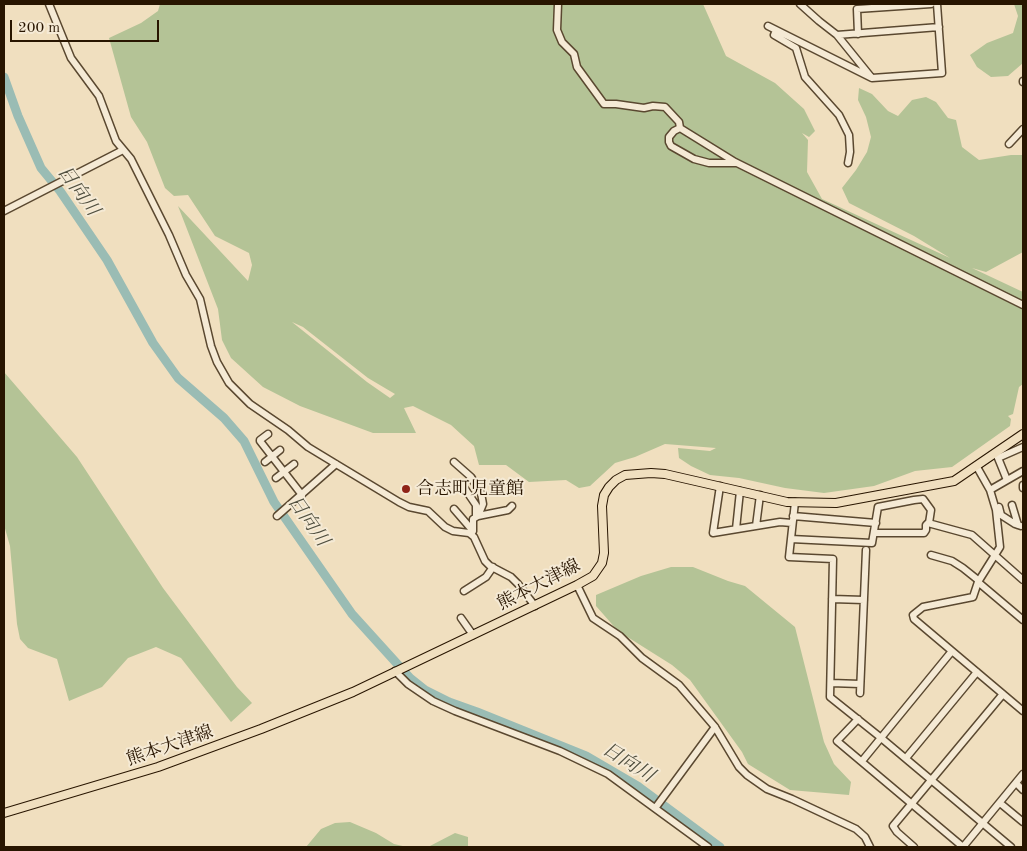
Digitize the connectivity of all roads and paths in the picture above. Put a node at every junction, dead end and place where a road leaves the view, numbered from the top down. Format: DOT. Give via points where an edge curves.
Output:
graph roads {
  1 [pos="49,4"];
  2 [pos="558,4"];
  3 [pos="800,4"];
  4 [pos="930,4"];
  5 [pos="937,4"];
  6 [pos="768,26"];
  7 [pos="939,27"];
  8 [pos="776,30"];
  9 [pos="858,34"];
  10 [pos="838,35"];
  11 [pos="872,78"];
  12 [pos="680,128"];
  13 [pos="1023,129"];
  14 [pos="1009,144"];
  15 [pos="123,150"];
  16 [pos="737,163"];
  17 [pos="848,163"];
  18 [pos="4,211"];
  19 [pos="1023,305"];
  20 [pos="268,434"];
  21 [pos="1023,434"];
  22 [pos="1023,448"];
  23 [pos="280,450"];
  24 [pos="997,455"];
  25 [pos="272,456"];
  26 [pos="266,462"];
  27 [pos="454,462"];
  28 [pos="294,464"];
  29 [pos="336,464"];
  30 [pos="976,467"];
  31 [pos="1023,471"];
  32 [pos="284,472"];
  33 [pos="276,478"];
  34 [pos="1007,480"];
  35 [pos="463,486"];
  36 [pos="720,486"];
  37 [pos="740,491"];
  38 [pos="991,493"];
  39 [pos="302,495"];
  40 [pos="760,496"];
  41 [pos="795,502"];
  42 [pos="1012,505"];
  43 [pos="512,506"];
  44 [pos="454,509"];
  45 [pos="277,516"];
  46 [pos="477,516"];
  47 [pos="792,520"];
  48 [pos="876,522"];
  49 [pos="929,524"];
  50 [pos="756,526"];
  51 [pos="736,529"];
  52 [pos="472,533"];
  53 [pos="875,533"];
  54 [pos="791,539"];
  55 [pos="866,550"];
  56 [pos="931,555"];
  57 [pos="995,556"];
  58 [pos="493,568"];
  59 [pos="1023,580"];
  60 [pos="978,581"];
  61 [pos="577,585"];
  62 [pos="464,591"];
  63 [pos="832,600"];
  64 [pos="864,600"];
  65 [pos="535,606"];
  66 [pos="461,618"];
  67 [pos="1023,620"];
  68 [pos="473,635"];
  69 [pos="952,651"];
  70 [pos="396,671"];
  71 [pos="977,672"];
  72 [pos="831,683"];
  73 [pos="860,684"];
  74 [pos="860,693"];
  75 [pos="1003,694"];
  76 [pos="1023,711"];
  77 [pos="858,719"];
  78 [pos="715,727"];
  79 [pos="880,737"];
  80 [pos="906,758"];
  81 [pos="862,761"];
  82 [pos="1023,774"];
  83 [pos="931,780"];
  84 [pos="1016,783"];
  85 [pos="1023,790"];
  86 [pos="911,803"];
  87 [pos="1000,803"];
  88 [pos="656,807"];
  89 [pos="4,813"];
  90 [pos="1023,822"];
  91 [pos="983,823"];
  92 [pos="708,847"];
  93 [pos="870,847"];
  94 [pos="914,847"];
  95 [pos="963,847"];
  96 [pos="1011,847"];
  1 -- 15 [label="street" via="71,58 99,96 116,141"];
  2 -- 12 [label="street" via="557,30 562,42 574,54 577,67 604,104 665,107"];
  3 -- 10 [label="street"];
  4 -- 9 [label="street" via="857,9"];
  5 -- 7 [label="street"];
  6 -- 8 [label="street"];
  7 -- 9 [label="street"];
  7 -- 11 [label="street" via="942,73"];
  8 -- 11 [label="street"];
  8 -- 17 [label="street" via="774,35 796,48 805,77 839,116 849,135"];
  9 -- 10 [label="street"];
  10 -- 11 [label="street"];
  12 -- 16 [label="street"];
  12 -- 16 [label="street" via="669,136 671,146 709,163"];
  13 -- 14 [label="street"];
  15 -- 18 [label="street"];
  15 -- 29 [label="street" via="131,159 200,299 211,346 229,383 250,404"];
  16 -- 19 [label="street"];
  20 -- 25 [label="street" via="260,441"];
  21 -- 24 [label="main road, 熊本大津線"];
  22 -- 24 [label="street"];
  23 -- 25 [label="street"];
  24 -- 30 [label="main road, 熊本大津線"];
  24 -- 34 [label="street"];
  25 -- 26 [label="street"];
  25 -- 32 [label="street"];
  27 -- 46 [label="street" via="471,477 481,493 483,504"];
  28 -- 32 [label="street"];
  29 -- 39 [label="street"];
  29 -- 52 [label="street" via="399,502 428,511 445,527"];
  30 -- 38 [label="street"];
  30 -- 41 [label="main road, 熊本大津線" via="948,483 836,503"];
  31 -- 34 [label="street"];
  32 -- 33 [label="street"];
  32 -- 39 [label="street"];
  34 -- 38 [label="street"];
  35 -- 46 [label="street" via="476,505"];
  36 -- 37 [label="main road, 熊本大津線"];
  36 -- 51 [label="street" via="713,533"];
  36 -- 61 [label="main road, 熊本大津線" via="658,473 625,475 616,480 604,495 602,506 602,563 593,576"];
  37 -- 40 [label="main road, 熊本大津線"];
  37 -- 51 [label="street"];
  38 -- 42 [label="street" via="1001,515 1020,525"];
  38 -- 57 [label="street" via="1000,547"];
  39 -- 45 [label="street"];
  40 -- 41 [label="main road, 熊本大津線"];
  40 -- 50 [label="street"];
  41 -- 47 [label="street"];
  43 -- 46 [label="street" via="508,510"];
  44 -- 52 [label="street"];
  46 -- 52 [label="street" via="473,519"];
  47 -- 48 [label="street"];
  47 -- 50 [label="street"];
  47 -- 54 [label="street"];
  48 -- 49 [label="street" via="878,507 923,499 931,510"];
  48 -- 53 [label="street"];
  49 -- 53 [label="street" via="924,532"];
  49 -- 57 [label="street" via="972,535"];
  50 -- 51 [label="street"];
  52 -- 58 [label="street" via="485,561"];
  53 -- 54 [label="street" via="872,543"];
  54 -- 63 [label="street" via="789,557 833,559"];
  55 -- 64 [label="street"];
  56 -- 60 [label="street" via="964,568"];
  57 -- 59 [label="street"];
  57 -- 60 [label="street"];
  58 -- 62 [label="street" via="486,577"];
  58 -- 65 [label="street" via="511,577"];
  60 -- 67 [label="street"];
  60 -- 69 [label="street" via="973,597 922,607 913,615"];
  61 -- 65 [label="main road, 熊本大津線"];
  61 -- 78 [label="street" via="593,618 679,685"];
  63 -- 64 [label="street"];
  63 -- 72 [label="street"];
  64 -- 73 [label="street"];
  65 -- 68 [label="main road, 熊本大津線"];
  66 -- 68 [label="street"];
  68 -- 70 [label="main road, 熊本大津線"];
  69 -- 71 [label="street"];
  69 -- 79 [label="street"];
  70 -- 88 [label="street" via="408,684 433,701 560,751 608,774"];
  70 -- 89 [label="main road, 熊本大津線" via="353,692 200,752"];
  71 -- 75 [label="street"];
  71 -- 80 [label="street"];
  72 -- 73 [label="street"];
  72 -- 77 [label="street" via="830,697"];
  73 -- 74 [label="street"];
  75 -- 76 [label="street"];
  75 -- 83 [label="street"];
  77 -- 79 [label="street"];
  77 -- 81 [label="street" via="837,741"];
  78 -- 88 [label="street"];
  78 -- 93 [label="street" via="739,767 756,783 856,829 865,836"];
  79 -- 80 [label="street"];
  79 -- 81 [label="street"];
  80 -- 83 [label="street"];
  81 -- 86 [label="street"];
  82 -- 84 [label="street"];
  83 -- 86 [label="street"];
  83 -- 91 [label="street"];
  84 -- 85 [label="street"];
  84 -- 87 [label="street"];
  86 -- 94 [label="street" via="893,826"];
  86 -- 95 [label="street"];
  87 -- 90 [label="street"];
  87 -- 91 [label="street"];
  88 -- 92 [label="street"];
  91 -- 95 [label="street"];
  91 -- 96 [label="street"];
}
